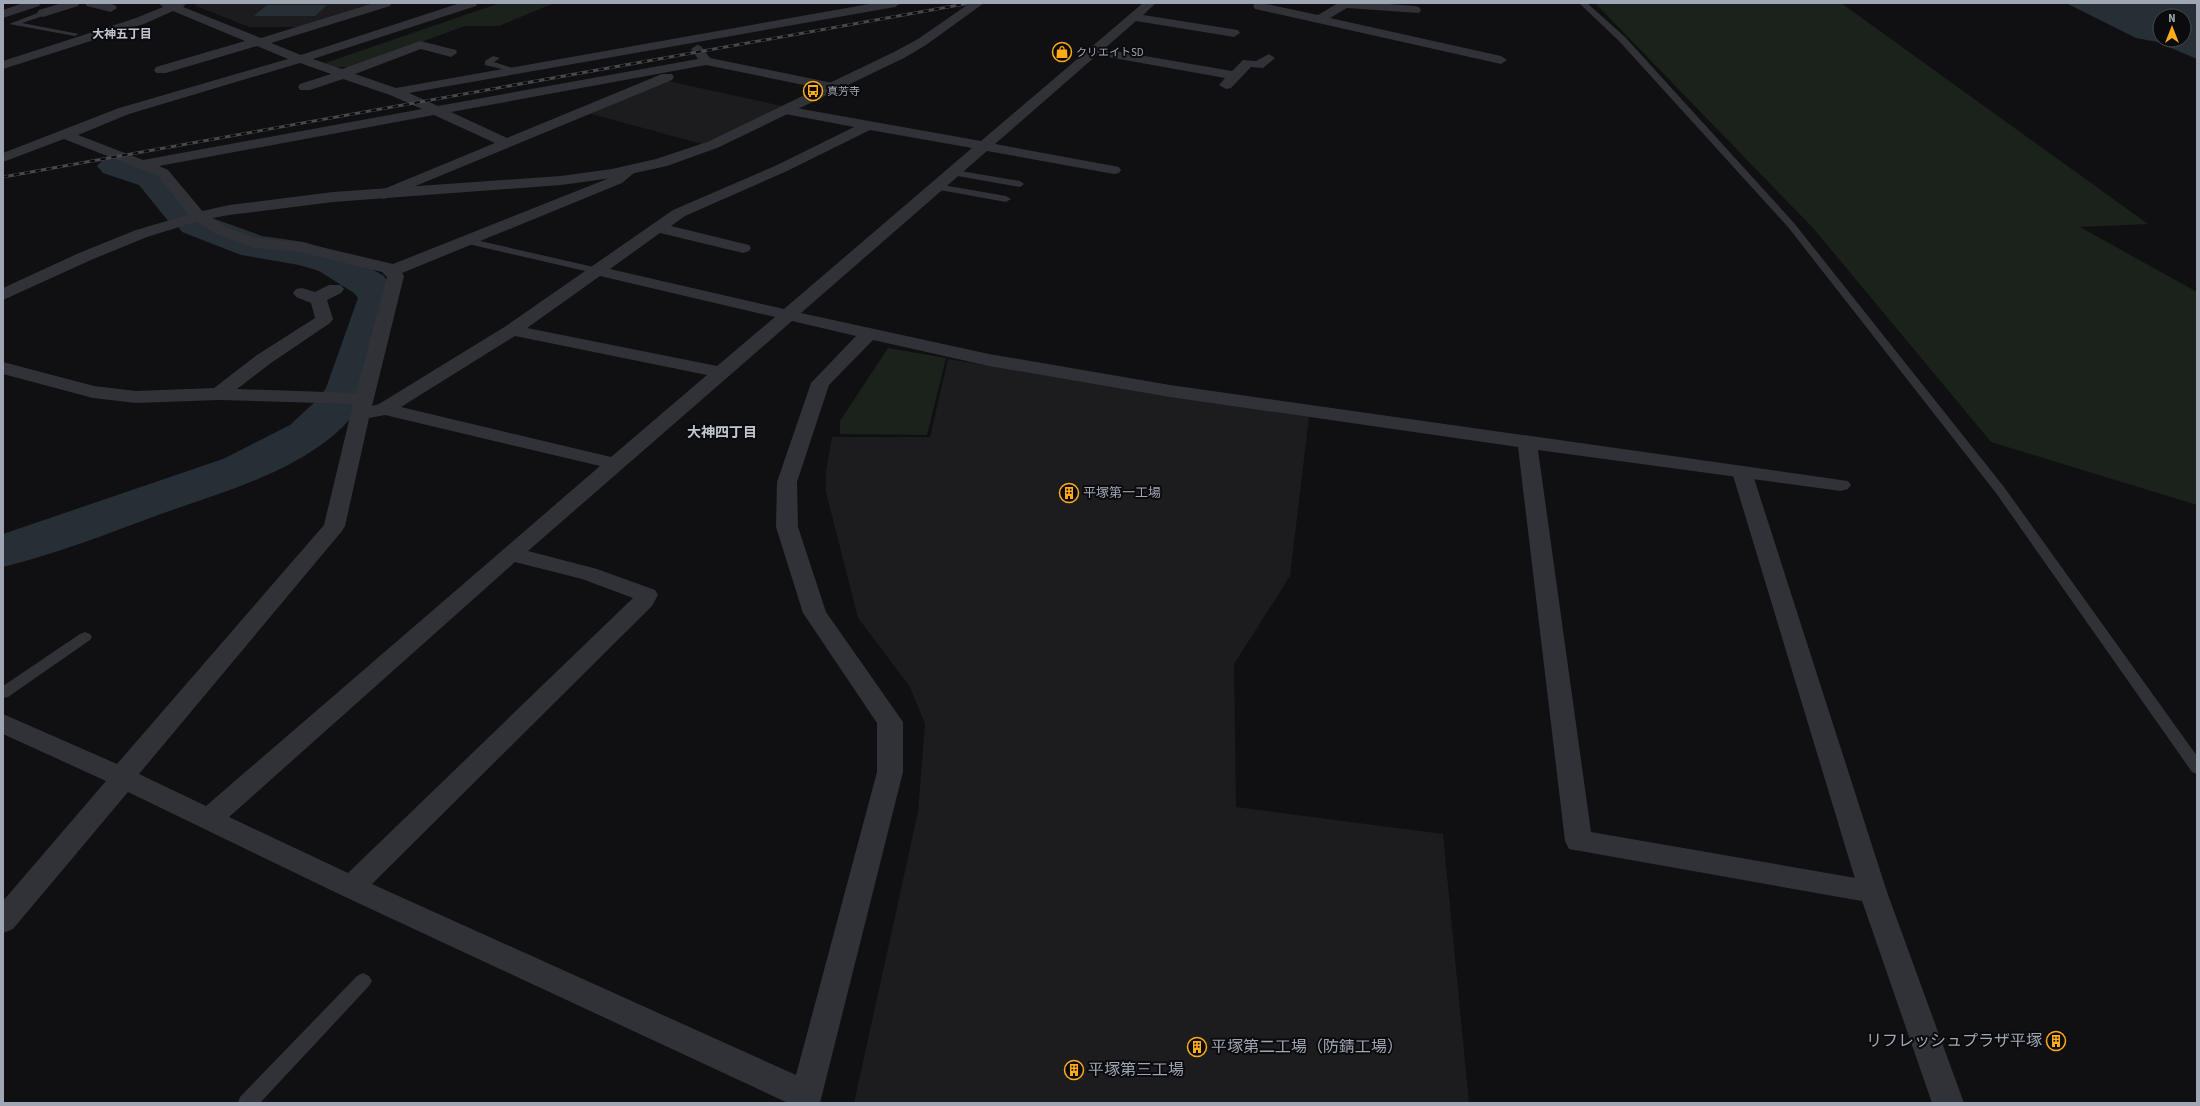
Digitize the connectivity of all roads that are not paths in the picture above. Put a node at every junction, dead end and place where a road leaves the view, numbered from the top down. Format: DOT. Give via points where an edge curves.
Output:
graph roads {
  1 [pos="35,3"];
  2 [pos="91,3"];
  3 [pos="386,3"];
  4 [pos="472,3"];
  5 [pos="895,3"];
  6 [pos="978,3"];
  7 [pos="1150,3"];
  8 [pos="1345,3"];
  9 [pos="1583,3"];
  10 [pos="173,4"];
  11 [pos="1257,4"];
  12 [pos="68,5"];
  13 [pos="1397,6"];
  14 [pos="46,8"];
  15 [pos="111,8"];
  16 [pos="798,8"];
  17 [pos="1415,10"];
  18 [pos="3,14"];
  19 [pos="344,16"];
  20 [pos="1134,17"];
  21 [pos="1319,20"];
  22 [pos="769,25"];
  23 [pos="696,26"];
  24 [pos="386,31"];
  25 [pos="720,33"];
  26 [pos="1234,33"];
  27 [pos="75,34"];
  28 [pos="690,39"];
  29 [pos="259,41"];
  30 [pos="1107,45"];
  31 [pos="451,54"];
  32 [pos="496,58"];
  33 [pos="1269,58"];
  34 [pos="300,59"];
  35 [pos="1501,60"];
  36 [pos="706,61"];
  37 [pos="5,63"];
  38 [pos="161,70"];
  39 [pos="518,71"];
  40 [pos="343,74"];
  41 [pos="1236,76"];
  42 [pos="1225,86"];
  43 [pos="305,87"];
  44 [pos="833,87"];
  45 [pos="395,92"];
  46 [pos="434,110"];
  47 [pos="785,110"];
  48 [pos="868,125"];
  49 [pos="74,130"];
  50 [pos="507,144"];
  51 [pos="985,146"];
  52 [pos="3,158"];
  53 [pos="140,165"];
  54 [pos="1114,170"];
  55 [pos="628,172"];
  56 [pos="955,173"];
  57 [pos="1020,184"];
  58 [pos="937,188"];
  59 [pos="384,194"];
  60 [pos="1006,199"];
  61 [pos="198,216"];
  62 [pos="658,228"];
  63 [pos="467,241"];
  64 [pos="743,248"];
  65 [pos="391,271"];
  66 [pos="598,271"];
  67 [pos="334,289"];
  68 [pos="3,295"];
  69 [pos="788,315"];
  70 [pos="512,330"];
  71 [pos="869,334"];
  72 [pos="3,368"];
  73 [pos="722,373"];
  74 [pos="219,394"];
  75 [pos="362,407"];
  76 [pos="386,409"];
  77 [pos="1527,442"];
  78 [pos="616,464"];
  79 [pos="1742,472"];
  80 [pos="1841,485"];
  81 [pos="511,554"];
  82 [pos="85,637"];
  83 [pos="3,693"];
  84 [pos="3,724"];
  85 [pos="2197,768"];
  86 [pos="121,777"];
  87 [pos="208,819"];
  88 [pos="351,887"];
  89 [pos="1873,892"];
  90 [pos="3,921"];
  91 [pos="363,981"];
  92 [pos="805,1099"];
  93 [pos="247,1103"];
  94 [pos="1948,1103"];
  1 -- 18 [label="street"];
  2 -- 15 [label="street"];
  3 -- 19 [label="street"];
  4 -- 24 [label="street"];
  5 -- 22 [label="street"];
  6 -- 44 [label="street" via="922,42"];
  7 -- 20 [label="street"];
  8 -- 13 [label="street"];
  8 -- 21 [label="street"];
  9 -- 85 [label="lane" via="1622,39 1791,225 2000,490"];
  10 -- 29 [label="street"];
  10 -- 37 [label="street" via="140,21"];
  11 -- 21 [label="street"];
  12 -- 14 [label="street"];
  13 -- 17 [label="street"];
  14 -- 27 [label="lane" via="13,24"];
  16 -- 22 [label="street"];
  19 -- 24 [label="street"];
  19 -- 29 [label="street"];
  20 -- 26 [label="street" via="1219,28"];
  20 -- 30 [label="street"];
  21 -- 35 [label="street"];
  22 -- 25 [label="street"];
  23 -- 25 [label="street"];
  24 -- 34 [label="street"];
  25 -- 28 [label="street"];
  28 -- 36 [label="street"];
  28 -- 39 [label="street"];
  29 -- 34 [label="street"];
  29 -- 38 [label="street" via="181,67"];
  30 -- 41 [label="street"];
  30 -- 51 [label="street"];
  31 -- 40 [label="street" via="420,45"];
  32 -- 39 [label="lane" via="488,64"];
  33 -- 41 [label="street" via="1258,65 1248,63"];
  34 -- 40 [label="street"];
  34 -- 49 [label="street" via="124,111"];
  36 -- 44 [label="street"];
  36 -- 46 [label="street"];
  36 -- 50 [label="street"];
  39 -- 45 [label="street"];
  40 -- 43 [label="street"];
  40 -- 45 [label="street"];
  41 -- 42 [label="street"];
  44 -- 47 [label="street"];
  45 -- 46 [label="street"];
  46 -- 50 [label="street"];
  46 -- 53 [label="street"];
  47 -- 48 [label="street"];
  47 -- 55 [label="street" via="685,156"];
  48 -- 51 [label="street"];
  48 -- 62 [label="street" via="780,169 679,213"];
  49 -- 52 [label="street"];
  49 -- 53 [label="street" via="70,137"];
  50 -- 59 [label="street"];
  51 -- 54 [label="street"];
  51 -- 56 [label="street"];
  53 -- 61 [label="street" via="162,173"];
  55 -- 59 [label="street" via="562,181"];
  55 -- 63 [label="street" via="617,180"];
  56 -- 57 [label="lane"];
  56 -- 58 [label="street"];
  58 -- 60 [label="lane"];
  58 -- 69 [label="street"];
  59 -- 61 [label="street" via="276,204"];
  61 -- 65 [label="street" via="220,230 254,243 300,247 388,268"];
  61 -- 68 [label="street" via="112,245"];
  62 -- 64 [label="street" via="717,247"];
  62 -- 66 [label="street"];
  63 -- 65 [label="street"];
  63 -- 66 [label="lane"];
  65 -- 75 [label="street" via="396,276"];
  66 -- 69 [label="street"];
  66 -- 70 [label="street"];
  67 -- 74 [label="street" via="309,295 324,319 292,345 264,358"];
  69 -- 71 [label="street"];
  69 -- 73 [label="street"];
  70 -- 73 [label="street"];
  70 -- 76 [label="street"];
  71 -- 77 [label="street" via="989,360 1170,391"];
  71 -- 92 [label="street" via="820,383 787,482 787,527 815,612 890,722 890,772"];
  72 -- 74 [label="street" via="92,392 136,397"];
  73 -- 78 [label="street"];
  74 -- 75 [label="street"];
  75 -- 76 [label="street"];
  75 -- 86 [label="street" via="334,526"];
  76 -- 78 [label="street"];
  77 -- 79 [label="street"];
  77 -- 89 [label="street" via="1579,841"];
  78 -- 81 [label="street"];
  79 -- 80 [label="street"];
  79 -- 89 [label="street"];
  81 -- 87 [label="street"];
  81 -- 88 [label="street" via="588,574 647,595 644,601"];
  82 -- 83 [label="lane"];
  84 -- 86 [label="street"];
  86 -- 87 [label="street"];
  86 -- 90 [label="street" via="116,789"];
  87 -- 88 [label="street"];
  88 -- 92 [label="street"];
  89 -- 94 [label="street"];
  91 -- 93 [label="lane"];
}
